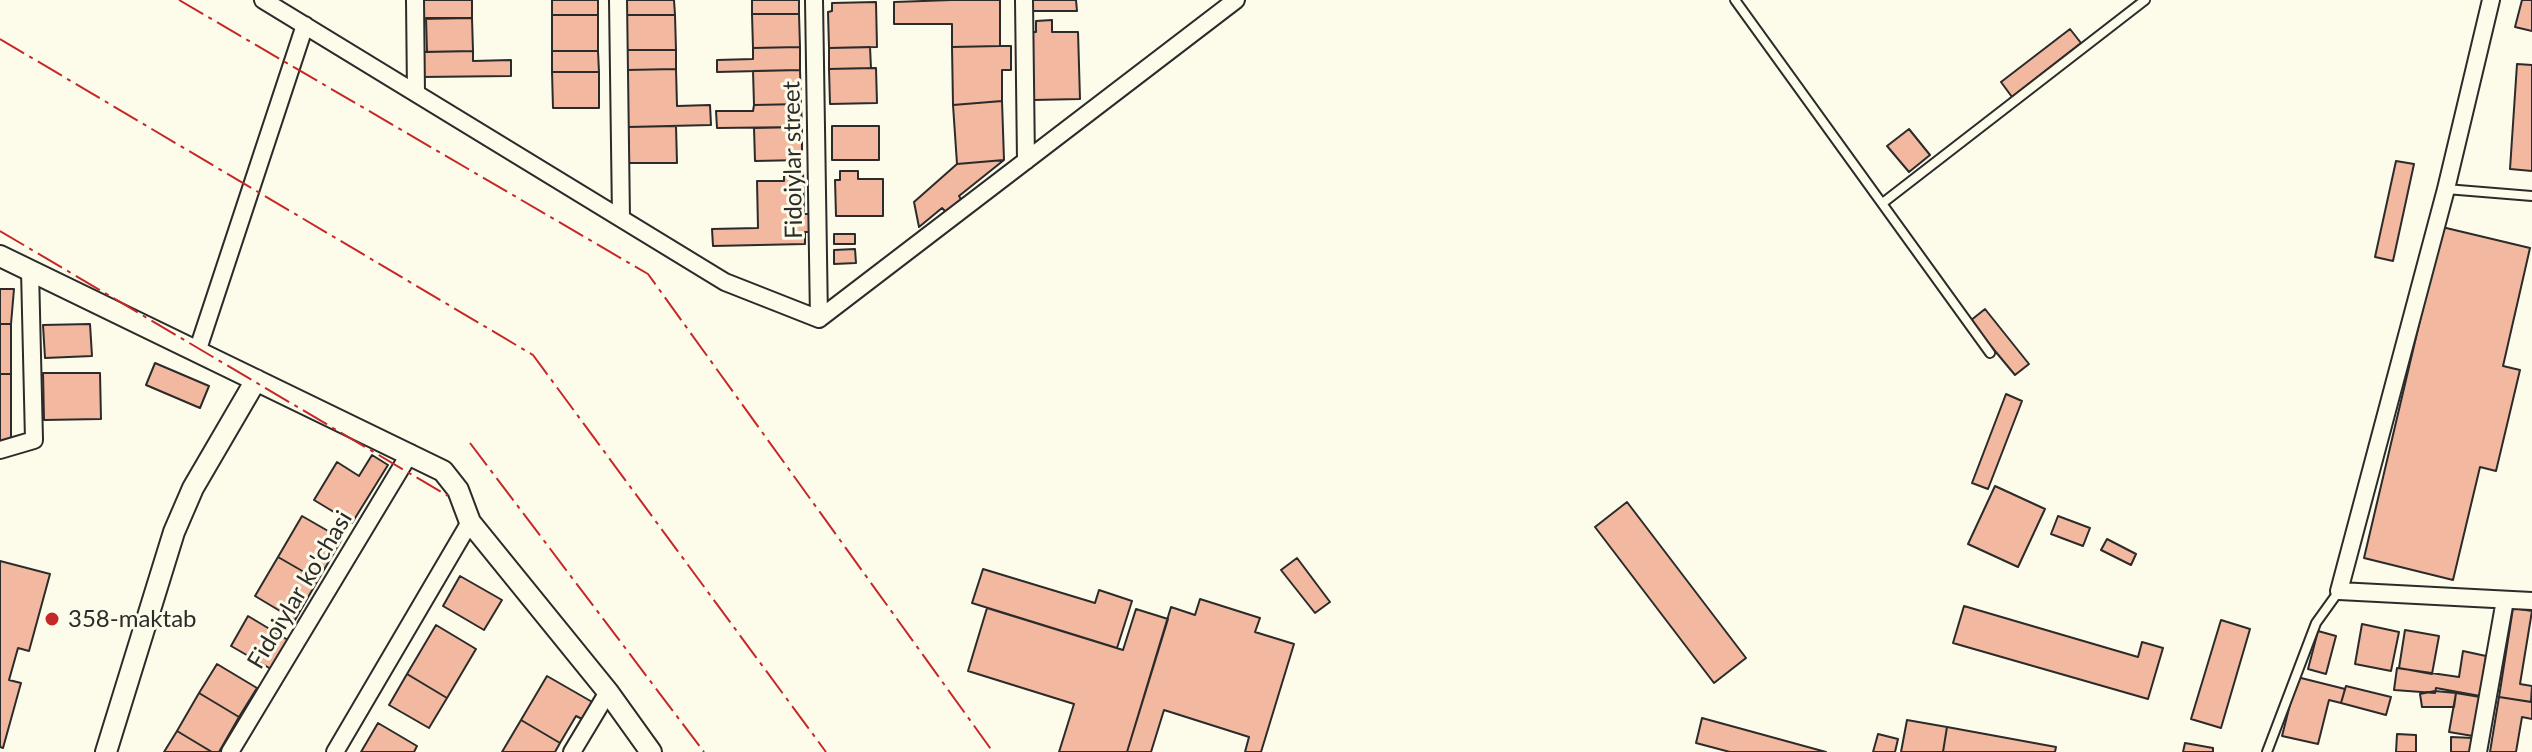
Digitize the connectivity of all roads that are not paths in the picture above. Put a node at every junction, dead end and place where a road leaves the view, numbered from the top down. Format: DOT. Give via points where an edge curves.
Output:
graph roads {
  1 [pos="263,0"];
  2 [pos="415,0"];
  3 [pos="618,0"];
  4 [pos="814,0"];
  5 [pos="1024,0"];
  6 [pos="1735,0"];
  7 [pos="2145,0"];
  8 [pos="2491,0"];
  9 [pos="1233,1"];
  10 [pos="305,25"];
  11 [pos="416,93"];
  12 [pos="1026,161"];
  13 [pos="2446,189"];
  14 [pos="2532,196"];
  15 [pos="1884,202"];
  16 [pos="621,217"];
  17 [pos="0,256"];
  18 [pos="30,270"];
  19 [pos="819,319"];
  20 [pos="197,352"];
  21 [pos="1990,353"];
  22 [pos="256,380"];
  23 [pos="0,450"];
  24 [pos="410,453"];
  25 [pos="470,522"];
  26 [pos="2339,591"];
  27 [pos="2505,600"];
  28 [pos="2532,601"];
  29 [pos="608,692"];
  30 [pos="106,752"];
  31 [pos="230,752"];
  32 [pos="335,752"];
  33 [pos="572,752"];
  34 [pos="651,752"];
  35 [pos="2267,752"];
  36 [pos="2478,752"];
  1 -- 10 [label="street"];
  2 -- 11 [label="street"];
  3 -- 16 [label="street"];
  4 -- 19 [label="street, Fidoiylar street"];
  5 -- 12 [label="street"];
  6 -- 15 [label="lane"];
  7 -- 15 [label="lane"];
  8 -- 13 [label="street"];
  9 -- 12 [label="street"];
  10 -- 11 [label="street"];
  10 -- 20 [label="street"];
  11 -- 16 [label="street"];
  12 -- 19 [label="street"];
  13 -- 14 [label="lane"];
  13 -- 26 [label="street"];
  15 -- 21 [label="lane"];
  16 -- 19 [label="street" via="725,282"];
  17 -- 18 [label="street"];
  18 -- 20 [label="street"];
  18 -- 23 [label="street" via="34,440"];
  20 -- 22 [label="street"];
  22 -- 24 [label="street"];
  22 -- 30 [label="street" via="178,521"];
  24 -- 25 [label="street" via="451,479"];
  24 -- 31 [label="street, Fidoiylar ko'chasi"];
  25 -- 29 [label="street"];
  25 -- 32 [label="street"];
  26 -- 27 [label="street"];
  26 -- 35 [label="lane" via="2316,623"];
  27 -- 28 [label="street"];
  27 -- 36 [label="street"];
  29 -- 33 [label="street"];
  29 -- 34 [label="street"];
}
